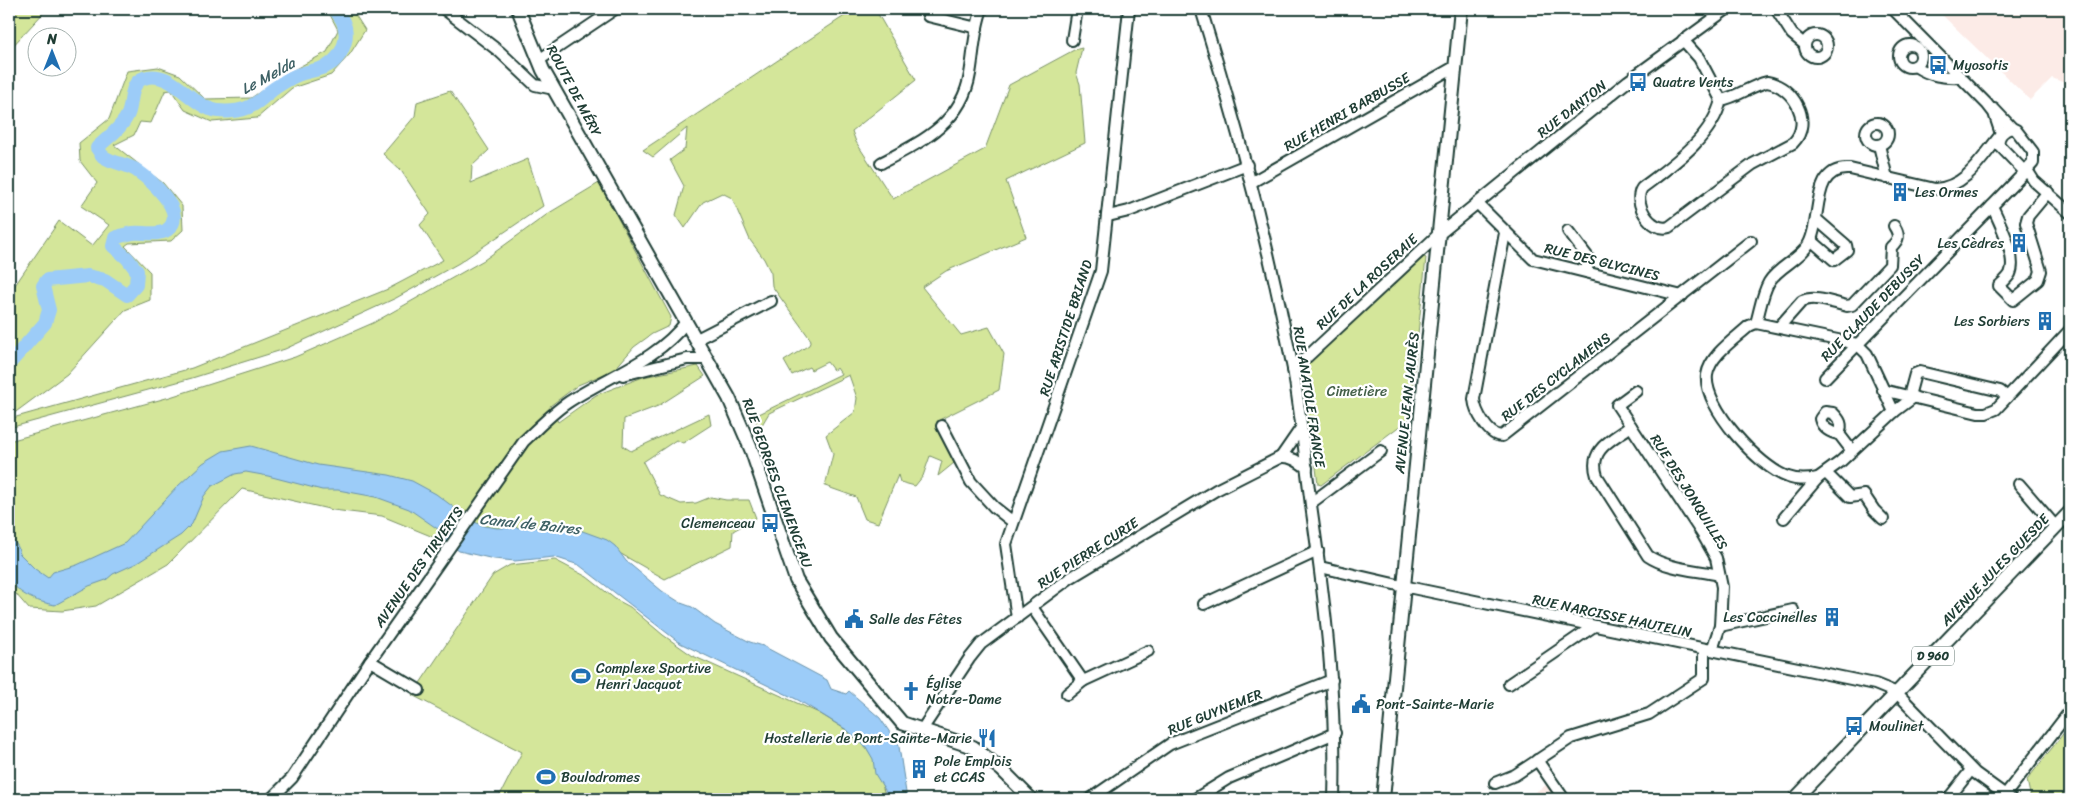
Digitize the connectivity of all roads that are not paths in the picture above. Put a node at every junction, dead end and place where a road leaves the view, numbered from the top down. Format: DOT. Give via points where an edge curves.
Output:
graph roads {
  1 [pos="444,9"];
  2 [pos="518,9"];
  3 [pos="615,9"];
  4 [pos="982,9"];
  5 [pos="1077,9"];
  6 [pos="1129,9"];
  7 [pos="1201,9"];
  8 [pos="1461,9"];
  9 [pos="1727,9"];
  10 [pos="1776,9"];
  11 [pos="1893,9"];
  12 [pos="928,16"];
  13 [pos="977,28"];
  14 [pos="1072,40"];
  15 [pos="1683,40"];
  16 [pos="1804,44"];
  17 [pos="539,60"];
  18 [pos="1456,66"];
  19 [pos="1915,66"];
  20 [pos="1961,77"];
  21 [pos="552,86"];
  22 [pos="1721,100"];
  23 [pos="1987,104"];
  24 [pos="2012,128"];
  25 [pos="2000,136"];
  26 [pos="1879,145"];
  27 [pos="2002,148"];
  28 [pos="1987,154"];
  29 [pos="594,160"];
  30 [pos="881,163"];
  31 [pos="1247,165"];
  32 [pos="2028,168"];
  33 [pos="1887,178"];
  34 [pos="1252,182"];
  35 [pos="2044,188"];
  36 [pos="1478,203"];
  37 [pos="1992,206"];
  38 [pos="2070,213"];
  39 [pos="1108,216"];
  40 [pos="1816,219"];
  41 [pos="1894,226"];
  42 [pos="1568,231"];
  43 [pos="1505,233"];
  44 [pos="1438,235"];
  45 [pos="1812,240"];
  46 [pos="1752,241"];
  47 [pos="1587,272"];
  48 [pos="1682,296"];
  49 [pos="771,301"];
  50 [pos="686,322"];
  51 [pos="1756,323"];
  52 [pos="1779,327"];
  53 [pos="2070,332"];
  54 [pos="697,339"];
  55 [pos="1857,344"];
  56 [pos="707,359"];
  57 [pos="1293,370"];
  58 [pos="615,377"];
  59 [pos="1825,378"];
  60 [pos="1636,390"];
  61 [pos="1884,390"];
  62 [pos="1911,397"];
  63 [pos="2007,397"];
  64 [pos="1894,412"];
  65 [pos="942,426"];
  66 [pos="1631,426"];
  67 [pos="1301,428"];
  68 [pos="1839,434"];
  69 [pos="1381,451"];
  70 [pos="1852,451"];
  71 [pos="1281,458"];
  72 [pos="1307,468"];
  73 [pos="1822,476"];
  74 [pos="2019,484"];
  75 [pos="1311,503"];
  76 [pos="2070,512"];
  77 [pos="1784,518"];
  78 [pos="1883,518"];
  79 [pos="1013,522"];
  80 [pos="2056,527"];
  81 [pos="1318,552"];
  82 [pos="1320,567"];
  83 [pos="1719,575"];
  84 [pos="1404,586"];
  85 [pos="1204,604"];
  86 [pos="1032,607"];
  87 [pos="1793,610"];
  88 [pos="1017,618"];
  89 [pos="1594,626"];
  90 [pos="1720,626"];
  91 [pos="1708,650"];
  92 [pos="1148,651"];
  93 [pos="370,661"];
  94 [pos="1332,680"];
  95 [pos="1083,681"];
  96 [pos="1509,684"];
  97 [pos="418,690"];
  98 [pos="1897,693"];
  99 [pos="1067,694"];
  100 [pos="2070,711"];
  101 [pos="921,730"];
  102 [pos="1335,733"];
  103 [pos="1537,760"];
  104 [pos="1971,770"];
  105 [pos="1495,783"];
  106 [pos="2008,797"];
  107 [pos="271,799"];
  108 [pos="1031,799"];
  109 [pos="1090,799"];
  110 [pos="1195,799"];
  111 [pos="1334,799"];
  112 [pos="1383,799"];
  113 [pos="1564,799"];
  114 [pos="1795,799"];
  115 [pos="1948,799"];
  1 -- 21 [label="street" via="535,84"];
  2 -- 17 [label="main road, ROUTE DE MÉRY"];
  3 -- 17 [label="street"];
  4 -- 13 [label="street"];
  5 -- 14 [label="street"];
  6 -- 39 [label="street, RUE ARISTIDE BRIAND"];
  7 -- 31 [label="street, RUE ANATOLE FRANCE"];
  8 -- 18 [label="main road, AVENUE JEAN JAURÈS"];
  9 -- 15 [label="street, RUE DANTON"];
  10 -- 16 [label="street" via="1792,34"];
  11 -- 20 [label="street"];
  12 -- 13 [label="street"];
  13 -- 30 [label="street" via="966,92 952,117 932,135"];
  15 -- 22 [label="street" via="1699,58"];
  15 -- 36 [label="street, RUE DANTON"];
  17 -- 21 [label="main road, ROUTE DE MÉRY"];
  18 -- 34 [label="street, RUE HENRI BARBUSSE"];
  18 -- 44 [label="main road, AVENUE JEAN JAURÈS"];
  19 -- 20 [label="street" via="1942,77"];
  20 -- 23 [label="street"];
  21 -- 29 [label="main road, ROUTE DE MÉRY"];
  22 -- 22 [label="street" via="1706,130 1639,193 1639,202 1650,222 1659,228 1669,227 1753,164 1793,143 1802,133 1798,106 1783,87 1775,83 1759,84 1739,96"];
  23 -- 24 [label="street"];
  23 -- 25 [label="street" via="1994,114"];
  24 -- 25 [label="street"];
  24 -- 32 [label="street" via="2027,141 2035,157"];
  25 -- 27 [label="street"];
  25 -- 28 [label="street"];
  26 -- 33 [label="street"];
  27 -- 28 [label="street"];
  27 -- 32 [label="street"];
  28 -- 33 [label="street" via="1960,182 1946,188 1935,189"];
  29 -- 50 [label="main road, RUE GEORGES CLEMENCEAU"];
  31 -- 34 [label="street, RUE ANATOLE FRANCE"];
  31 -- 39 [label="street" via="1129,211"];
  32 -- 35 [label="street" via="2034,181"];
  32 -- 37 [label="street, RUE CLAUDE DEBUSSY"];
  33 -- 40 [label="street" via="1843,168 1832,172 1823,183"];
  34 -- 57 [label="street, RUE ANATOLE FRANCE"];
  35 -- 37 [label="street" via="2026,223 2041,271 2038,280 2013,300 1999,286 2010,274 2012,263"];
  35 -- 38 [label="street"];
  36 -- 43 [label="street, RUE DES GLYCINES"];
  36 -- 44 [label="street, RUE DANTON"];
  37 -- 55 [label="street, RUE CLAUDE DEBUSSY"];
  39 -- 79 [label="street, RUE ARISTIDE BRIAND" via="1097,284"];
  40 -- 45 [label="street"];
  40 -- 45 [label="street" via="1846,246 1846,250 1834,260"];
  41 -- 52 [label="street" via="1899,236 1890,250 1890,265 1852,305 1807,299"];
  42 -- 47 [label="street" via="1587,256"];
  43 -- 47 [label="street, RUE DES GLYCINES" via="1533,259"];
  43 -- 48 [label="street, RUE DES CYCLAMENS" via="1474,399 1490,431 1497,436 1502,436"];
  44 -- 57 [label="street, RUE DE LA ROSERAIE"];
  44 -- 84 [label="main road, AVENUE JEAN JAURÈS"];
  45 -- 51 [label="street" via="1770,282"];
  46 -- 48 [label="street, RUE DES CYCLAMENS"];
  47 -- 48 [label="street, RUE DES GLYCINES"];
  49 -- 54 [label="street"];
  50 -- 54 [label="main road, RUE GEORGES CLEMENCEAU"];
  50 -- 58 [label="street, AVENUE DES TIRVERTS" via="668,343"];
  51 -- 52 [label="street"];
  51 -- 73 [label="street" via="1712,363 1707,376 1710,392 1738,437 1767,465 1793,479"];
  52 -- 55 [label="street"];
  53 -- 63 [label="street"];
  54 -- 56 [label="main road, RUE GEORGES CLEMENCEAU"];
  55 -- 59 [label="street, RUE CLAUDE DEBUSSY"];
  55 -- 61 [label="street" via="1867,354"];
  56 -- 58 [label="street, AVENUE DES TIRVERTS" via="687,359"];
  56 -- 101 [label="main road, RUE GEORGES CLEMENCEAU" via="729,398 751,449 796,580 831,638 892,713 906,726"];
  57 -- 67 [label="street, RUE ANATOLE FRANCE"];
  58 -- 93 [label="street, AVENUE DES TIRVERTS" via="567,403 524,442"];
  60 -- 66 [label="street, RUE DES JONQUILLES" via="1617,405"];
  61 -- 62 [label="street"];
  61 -- 64 [label="street"];
  62 -- 63 [label="street" via="1978,413 1996,409"];
  62 -- 63 [label="street" via="1915,374 1920,372 2000,392"];
  62 -- 64 [label="street"];
  64 -- 70 [label="street"];
  65 -- 79 [label="street" via="971,482"];
  66 -- 83 [label="street, RUE DES JONQUILLES" via="1703,535 1716,558"];
  66 -- 83 [label="street, RUE DES JONQUILLES" via="1598,451 1594,458 1597,476 1648,556 1666,564"];
  67 -- 71 [label="street"];
  67 -- 72 [label="street, RUE ANATOLE FRANCE"];
  68 -- 70 [label="street"];
  69 -- 75 [label="street"];
  70 -- 73 [label="street"];
  71 -- 72 [label="street" via="1287,457"];
  71 -- 86 [label="street, RUE PIERRE CURIE" via="1216,490 1162,522 1070,578"];
  72 -- 75 [label="street, RUE ANATOLE FRANCE"];
  73 -- 77 [label="street"];
  73 -- 78 [label="street" via="1850,498 1864,495"];
  74 -- 80 [label="street"];
  75 -- 81 [label="street, RUE ANATOLE FRANCE"];
  76 -- 80 [label="main road, AVENUE JULES GUESDE / D 960"];
  79 -- 88 [label="street, RUE ARISTIDE BRIAND" via="1005,551"];
  80 -- 98 [label="main road, AVENUE JULES GUESDE / D 960"];
  81 -- 82 [label="street, RUE ANATOLE FRANCE"];
  81 -- 85 [label="street"];
  82 -- 84 [label="street, RUE NARCISSE HAUTELIN"];
  82 -- 94 [label="street, RUE ANATOLE FRANCE"];
  83 -- 90 [label="street, RUE DES JONQUILLES" via="1722,587"];
  84 -- 89 [label="street, RUE NARCISSE HAUTELIN"];
  84 -- 112 [label="main road, AVENUE JEAN JAURÈS"];
  86 -- 88 [label="street, RUE PIERRE CURIE"];
  86 -- 95 [label="street"];
  87 -- 90 [label="street"];
  88 -- 101 [label="street, RUE PIERRE CURIE" via="981,644"];
  89 -- 91 [label="street, RUE NARCISSE HAUTELIN"];
  89 -- 96 [label="street"];
  90 -- 91 [label="street, RUE DES JONQUILLES"];
  91 -- 98 [label="street, RUE NARCISSE HAUTELIN" via="1875,684"];
  91 -- 103 [label="street, RUE DES JONQUILLES" via="1704,678 1649,714 1570,738"];
  92 -- 95 [label="street"];
  93 -- 97 [label="street"];
  93 -- 107 [label="street, AVENUE DES TIRVERTS" via="292,778"];
  94 -- 102 [label="street, RUE ANATOLE FRANCE"];
  94 -- 109 [label="street, RUE GUYNEMER" via="1170,744"];
  95 -- 99 [label="street"];
  98 -- 104 [label="street"];
  98 -- 114 [label="main road, AVENUE JULES GUESDE / D 960"];
  100 -- 106 [label="street"];
  101 -- 108 [label="main road" via="973,746"];
  102 -- 110 [label="street" via="1229,778"];
  102 -- 111 [label="street, RUE ANATOLE FRANCE"];
  103 -- 105 [label="street" via="1515,775"];
  103 -- 113 [label="street"];
  104 -- 106 [label="street"];
  104 -- 115 [label="street"];
}
